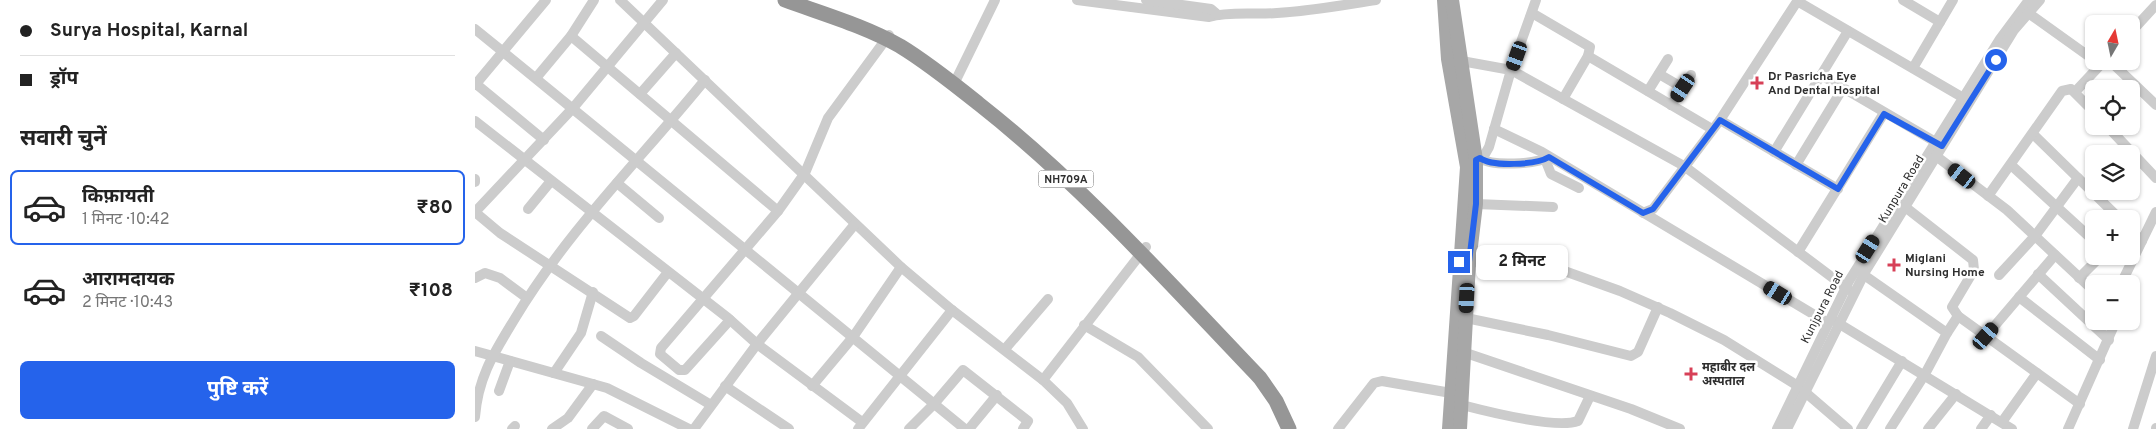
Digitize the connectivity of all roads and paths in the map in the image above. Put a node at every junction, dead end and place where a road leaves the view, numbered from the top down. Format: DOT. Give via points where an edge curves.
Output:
graph roads {
  1 [pos="546,0"];
  2 [pos="594,0"];
  3 [pos="620,0"];
  4 [pos="663,0"];
  5 [pos="785,0"];
  6 [pos="807,0"];
  7 [pos="995,0"];
  8 [pos="1077,0"];
  9 [pos="1146,0"];
  10 [pos="1376,0"];
  11 [pos="1536,0"];
  12 [pos="1798,0"];
  13 [pos="1903,0"];
  14 [pos="1953,0"];
  15 [pos="2029,0"];
  16 [pos="2040,0"];
  17 [pos="1445,1"];
  18 [pos="1204,4"];
  19 [pos="2156,5"];
  20 [pos="2025,11"];
  21 [pos="1532,13"];
  22 [pos="1218,15"];
  23 [pos="1940,22"];
  24 [pos="2140,22"];
  25 [pos="644,23"];
  26 [pos="475,29"];
  27 [pos="1848,30"];
  28 [pos="571,36"];
  29 [pos="888,36"];
  30 [pos="2085,51"];
  31 [pos="503,52"];
  32 [pos="676,53"];
  33 [pos="1588,56"];
  34 [pos="1668,59"];
  35 [pos="1455,60"];
  36 [pos="608,67"];
  37 [pos="1913,68"];
  38 [pos="1511,70"];
  39 [pos="2094,70"];
  40 [pos="2111,70"];
  41 [pos="1659,74"];
  42 [pos="1691,76"];
  43 [pos="1821,76"];
  44 [pos="536,78"];
  45 [pos="705,80"];
  46 [pos="955,81"];
  47 [pos="475,84"];
  48 [pos="1683,88"];
  49 [pos="1843,88"];
  50 [pos="1647,91"];
  51 [pos="2075,92"];
  52 [pos="640,94"];
  53 [pos="1563,99"];
  54 [pos="1966,99"];
  55 [pos="2085,103"];
  56 [pos="1671,105"];
  57 [pos="2156,105"];
  58 [pos="573,108"];
  59 [pos="1884,114"];
  60 [pos="1720,120"];
  61 [pos="475,121"];
  62 [pos="672,121"];
  63 [pos="1494,129"];
  64 [pos="1711,129"];
  65 [pos="2033,134"];
  66 [pos="2115,135"];
  67 [pos="544,140"];
  68 [pos="1936,149"];
  69 [pos="1775,152"];
  70 [pos="1547,158"];
  71 [pos="526,159"];
  72 [pos="637,159"];
  73 [pos="1478,159"];
  74 [pos="1796,165"];
  75 [pos="2011,165"];
  76 [pos="1684,166"];
  77 [pos="805,173"];
  78 [pos="2078,178"];
  79 [pos="2156,178"];
  80 [pos="551,180"];
  81 [pos="617,182"];
  82 [pos="1579,188"];
  83 [pos="1838,189"];
  84 [pos="1988,196"];
  85 [pos="1476,204"];
  86 [pos="1901,204"];
  87 [pos="2056,205"];
  88 [pos="1553,207"];
  89 [pos="528,209"];
  90 [pos="2111,210"];
  91 [pos="591,211"];
  92 [pos="778,211"];
  93 [pos="475,212"];
  94 [pos="2156,212"];
  95 [pos="1643,213"];
  96 [pos="659,218"];
  97 [pos="855,224"];
  98 [pos="1467,229"];
  99 [pos="2085,232"];
  100 [pos="2035,236"];
  101 [pos="2142,240"];
  102 [pos="746,249"];
  103 [pos="1143,250"];
  104 [pos="1799,252"];
  105 [pos="2055,255"];
  106 [pos="1464,262"];
  107 [pos="549,264"];
  108 [pos="2092,265"];
  109 [pos="901,266"];
  110 [pos="668,272"];
  111 [pos="2038,274"];
  112 [pos="1864,275"];
  113 [pos="1999,275"];
  114 [pos="2125,275"];
  115 [pos="475,278"];
  116 [pos="2079,278"];
  117 [pos="2085,283"];
  118 [pos="1850,291"];
  119 [pos="593,292"];
  120 [pos="800,293"];
  121 [pos="2019,296"];
  122 [pos="1462,297"];
  123 [pos="527,298"];
  124 [pos="703,299"];
  125 [pos="1049,299"];
  126 [pos="1658,308"];
  127 [pos="951,310"];
  128 [pos="1958,316"];
  129 [pos="1466,318"];
  130 [pos="730,320"];
  131 [pos="1832,322"];
  132 [pos="1084,325"];
  133 [pos="2113,330"];
  134 [pos="1947,333"];
  135 [pos="601,336"];
  136 [pos="1986,336"];
  137 [pos="853,337"];
  138 [pos="2109,340"];
  139 [pos="757,344"];
  140 [pos="1005,349"];
  141 [pos="475,351"];
  142 [pos="1463,352"];
  143 [pos="493,356"];
  144 [pos="2156,356"];
  145 [pos="2100,360"];
  146 [pos="510,361"];
  147 [pos="1901,361"];
  148 [pos="554,373"];
  149 [pos="2037,373"];
  150 [pos="1925,374"];
  151 [pos="901,376"];
  152 [pos="1043,380"];
  153 [pos="593,384"];
  154 [pos="725,386"];
  155 [pos="813,386"];
  156 [pos="1801,389"];
  157 [pos="499,391"];
  158 [pos="1451,393"];
  159 [pos="997,394"];
  160 [pos="1956,394"];
  161 [pos="1590,396"];
  162 [pos="934,404"];
  163 [pos="2080,404"];
  164 [pos="711,405"];
  165 [pos="1462,405"];
  166 [pos="1991,415"];
  167 [pos="475,417"];
  168 [pos="2002,422"];
  169 [pos="1836,425"];
  170 [pos="860,426"];
  171 [pos="552,429"];
  172 [pos="591,429"];
  173 [pos="628,429"];
  174 [pos="689,429"];
  175 [pos="694,429"];
  176 [pos="789,429"];
  177 [pos="909,429"];
  178 [pos="967,429"];
  179 [pos="1023,429"];
  180 [pos="1083,429"];
  181 [pos="1208,429"];
  182 [pos="1289,429"];
  183 [pos="1298,429"];
  184 [pos="1338,429"];
  185 [pos="1449,429"];
  186 [pos="1461,429"];
  187 [pos="1680,429"];
  188 [pos="1777,429"];
  189 [pos="1787,429"];
  190 [pos="1848,429"];
  191 [pos="1861,429"];
  192 [pos="1890,429"];
  193 [pos="1928,429"];
  194 [pos="1981,429"];
  195 [pos="2012,429"];
  196 [pos="2068,429"];
  197 [pos="2133,429"];
  1 -- 31 [label="street"];
  2 -- 28 [label="street"];
  3 -- 25 [label="street"];
  4 -- 25 [label="street"];
  5 -- 29 [label="highway, NH709A"];
  6 -- 29 [label="highway, NH709A"];
  7 -- 46 [label="street"];
  8 -- 22 [label="street" via="1209,18"];
  9 -- 18 [label="street"];
  10 -- 22 [label="street" via="1278,13"];
  11 -- 21 [label="street"];
  12 -- 27 [label="street"];
  12 -- 60 [label="street"];
  13 -- 23 [label="street"];
  14 -- 23 [label="street"];
  15 -- 20 [label="street, Kunjpura Road"];
  16 -- 20 [label="street"];
  17 -- 35 [label="main road"];
  18 -- 22 [label="street"];
  19 -- 24 [label="street"];
  20 -- 30 [label="street"];
  20 -- 54 [label="street, Kunjpura Road" via="1999,39"];
  21 -- 33 [label="street" via="1588,44"];
  21 -- 38 [label="street"];
  23 -- 37 [label="street"];
  25 -- 32 [label="street"];
  25 -- 36 [label="street"];
  26 -- 31 [label="street"];
  27 -- 37 [label="street"];
  27 -- 43 [label="street"];
  28 -- 36 [label="street"];
  28 -- 44 [label="street"];
  29 -- 46 [label="highway, NH709A"];
  29 -- 77 [label="street" via="828,118"];
  31 -- 44 [label="street"];
  31 -- 47 [label="street"];
  32 -- 45 [label="street"];
  32 -- 52 [label="street"];
  33 -- 50 [label="street"];
  33 -- 53 [label="street"];
  34 -- 41 [label="street"];
  35 -- 38 [label="street"];
  35 -- 73 [label="main road"];
  35 -- 98 [label="main road" via="1467,167"];
  36 -- 52 [label="street"];
  36 -- 58 [label="street"];
  37 -- 54 [label="street"];
  38 -- 53 [label="street"];
  38 -- 63 [label="street"];
  39 -- 51 [label="street"];
  40 -- 57 [label="street"];
  41 -- 48 [label="street"];
  41 -- 50 [label="street"];
  42 -- 48 [label="street"];
  43 -- 49 [label="street"];
  43 -- 69 [label="street"];
  44 -- 58 [label="street"];
  45 -- 62 [label="street"];
  45 -- 77 [label="street"];
  46 -- 103 [label="highway, NH709A"];
  47 -- 67 [label="street"];
  48 -- 56 [label="street"];
  49 -- 59 [label="street"];
  49 -- 74 [label="street"];
  50 -- 56 [label="street"];
  51 -- 55 [label="street"];
  51 -- 65 [label="street" via="2067,88 2062,91"];
  52 -- 62 [label="street"];
  53 -- 76 [label="street"];
  54 -- 68 [label="street, Kunjpura Road"];
  56 -- 64 [label="street"];
  58 -- 67 [label="street"];
  58 -- 72 [label="street"];
  59 -- 68 [label="street"];
  59 -- 83 [label="street"];
  60 -- 64 [label="street"];
  60 -- 69 [label="street"];
  61 -- 71 [label="street"];
  62 -- 72 [label="street"];
  62 -- 92 [label="street"];
  63 -- 70 [label="street"];
  63 -- 73 [label="street" via="1487,151"];
  64 -- 76 [label="street"];
  65 -- 75 [label="street"];
  65 -- 78 [label="street"];
  66 -- 79 [label="street"];
  67 -- 71 [label="street"];
  68 -- 84 [label="street"];
  68 -- 86 [label="street, Kunjpura Road"];
  69 -- 74 [label="street"];
  70 -- 73 [label="street" via="1534,162"];
  70 -- 82 [label="street" via="1551,174"];
  70 -- 95 [label="street"];
  71 -- 80 [label="street"];
  71 -- 93 [label="street"];
  72 -- 81 [label="street"];
  72 -- 102 [label="street"];
  73 -- 85 [label="main road"];
  74 -- 83 [label="street"];
  75 -- 84 [label="street"];
  75 -- 87 [label="street"];
  76 -- 95 [label="street" via="1653,209"];
  76 -- 104 [label="street"];
  77 -- 92 [label="street"];
  77 -- 97 [label="street"];
  78 -- 87 [label="street"];
  78 -- 90 [label="street"];
  80 -- 89 [label="street"];
  80 -- 91 [label="street"];
  81 -- 91 [label="street"];
  81 -- 96 [label="street"];
  83 -- 104 [label="street"];
  84 -- 100 [label="street"];
  85 -- 88 [label="street"];
  85 -- 98 [label="main road"];
  86 -- 112 [label="street, Kunpura Road"];
  86 -- 118 [label="street, Kunjpura Road"];
  86 -- 128 [label="street" via="1973,260 1974,270 1952,307"];
  87 -- 99 [label="street"];
  87 -- 100 [label="street"];
  91 -- 107 [label="street"];
  91 -- 110 [label="street"];
  92 -- 102 [label="street"];
  93 -- 107 [label="street" via="500,233"];
  94 -- 101 [label="street"];
  95 -- 131 [label="street"];
  97 -- 109 [label="street"];
  97 -- 120 [label="street"];
  98 -- 106 [label="main road"];
  100 -- 105 [label="street"];
  100 -- 113 [label="street"];
  101 -- 114 [label="street"];
  102 -- 120 [label="street"];
  102 -- 124 [label="street"];
  103 -- 132 [label="street"];
  103 -- 182 [label="highway, NH709A" via="1260,378 1276,401"];
  103 -- 183 [label="highway, NH709A" via="1269,376"];
  104 -- 118 [label="street"];
  105 -- 111 [label="street"];
  105 -- 116 [label="street"];
  106 -- 122 [label="main road"];
  106 -- 126 [label="street" via="1515,262 1556,268"];
  107 -- 119 [label="street"];
  107 -- 123 [label="street"];
  108 -- 116 [label="street"];
  109 -- 127 [label="street"];
  109 -- 137 [label="street"];
  110 -- 119 [label="street" via="631,318"];
  110 -- 124 [label="street"];
  111 -- 121 [label="street"];
  111 -- 138 [label="street"];
  112 -- 118 [label="street, Kunpura Road"];
  112 -- 134 [label="street"];
  115 -- 123 [label="street" via="485,273 496,276"];
  116 -- 117 [label="street"];
  118 -- 131 [label="street, Kunjpura Road"];
  119 -- 148 [label="street" via="582,331"];
  120 -- 137 [label="street"];
  120 -- 139 [label="street"];
  121 -- 136 [label="street"];
  121 -- 145 [label="street"];
  122 -- 129 [label="main road"];
  122 -- 158 [label="main road"];
  123 -- 143 [label="street"];
  124 -- 130 [label="street"];
  124 -- 130 [label="street" via="660,350 660,354 679,370 685,370"];
  125 -- 140 [label="street"];
  126 -- 129 [label="street" via="1638,352 1631,356"];
  126 -- 156 [label="street" via="1724,340"];
  127 -- 140 [label="street"];
  127 -- 151 [label="street"];
  128 -- 134 [label="street"];
  128 -- 136 [label="street"];
  129 -- 142 [label="main road"];
  130 -- 139 [label="street"];
  131 -- 147 [label="street"];
  131 -- 156 [label="street, Kunjpura Road"];
  132 -- 152 [label="street"];
  132 -- 181 [label="street" via="1138,356"];
  133 -- 138 [label="street"];
  134 -- 150 [label="street"];
  135 -- 164 [label="street"];
  136 -- 149 [label="street"];
  137 -- 151 [label="street"];
  137 -- 155 [label="street"];
  138 -- 145 [label="street"];
  139 -- 154 [label="street"];
  139 -- 155 [label="street"];
  140 -- 152 [label="street"];
  141 -- 143 [label="street"];
  142 -- 161 [label="street"];
  142 -- 165 [label="main road"];
  143 -- 146 [label="street"];
  143 -- 167 [label="street" via="479,387"];
  144 -- 197 [label="street"];
  145 -- 163 [label="street"];
  146 -- 148 [label="street"];
  146 -- 157 [label="street"];
  147 -- 150 [label="street"];
  147 -- 191 [label="street"];
  148 -- 153 [label="street"];
  149 -- 163 [label="street"];
  149 -- 168 [label="street"];
  150 -- 160 [label="street"];
  150 -- 192 [label="street"];
  151 -- 162 [label="street"];
  151 -- 170 [label="street"];
  152 -- 180 [label="street" via="1067,403"];
  153 -- 171 [label="street" via="568,418"];
  153 -- 174 [label="street" via="621,394"];
  154 -- 164 [label="street"];
  154 -- 176 [label="street"];
  155 -- 170 [label="street"];
  156 -- 169 [label="street"];
  156 -- 188 [label="street, Kunjpura Road"];
  156 -- 189 [label="street"];
  158 -- 184 [label="street" via="1382,380 1374,383"];
  158 -- 185 [label="main road"];
  159 -- 162 [label="street" via="963,370"];
  159 -- 178 [label="street"];
  159 -- 179 [label="street" via="1028,421"];
  160 -- 166 [label="street"];
  160 -- 193 [label="street"];
  161 -- 165 [label="street" via="1578,421 1561,428 1542,427"];
  161 -- 187 [label="street"];
  162 -- 177 [label="street"];
  162 -- 178 [label="street"];
  163 -- 196 [label="street"];
  164 -- 175 [label="street"];
  165 -- 186 [label="main road"];
  166 -- 168 [label="street"];
  166 -- 194 [label="street"];
  168 -- 195 [label="street"];
  169 -- 190 [label="street"];
  172 -- 173 [label="street" via="604,416"];
}
